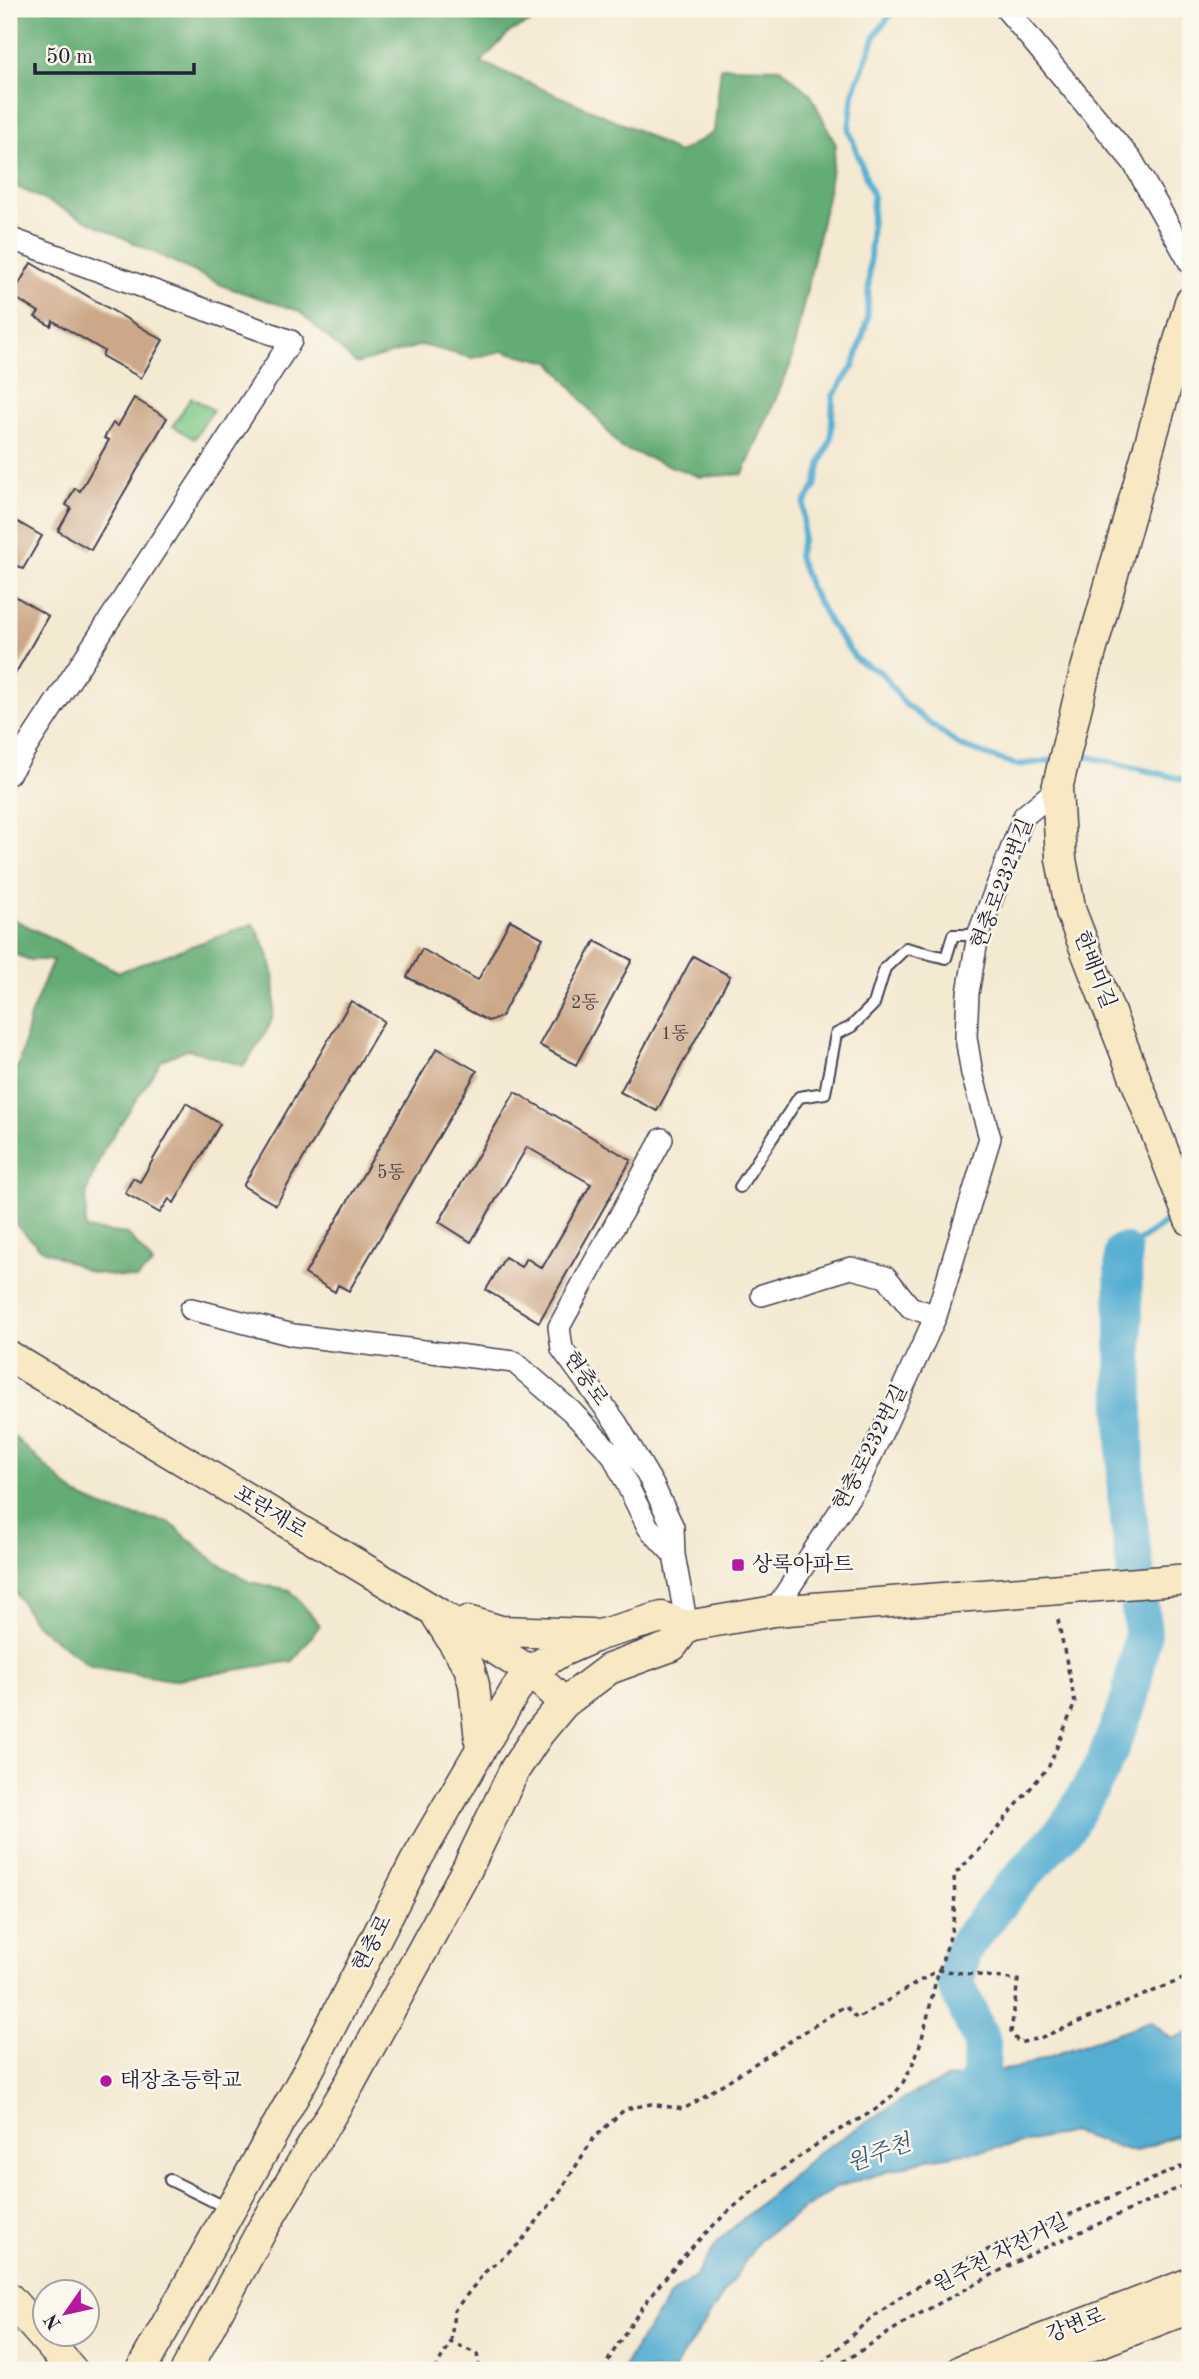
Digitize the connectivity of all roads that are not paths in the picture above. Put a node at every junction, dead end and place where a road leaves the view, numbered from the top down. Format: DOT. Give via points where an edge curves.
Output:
graph roads {
  1 [pos="1006,9"];
  2 [pos="9,238"];
  3 [pos="1190,262"];
  4 [pos="1190,302"];
  5 [pos="9,774"];
  6 [pos="1058,784"];
  7 [pos="978,935"];
  8 [pos="662,1139"];
  9 [pos="740,1187"];
  10 [pos="1190,1220"];
  11 [pos="762,1295"];
  12 [pos="191,1309"];
  13 [pos="936,1316"];
  14 [pos="9,1356"];
  15 [pos="674,1555"];
  16 [pos="1190,1579"];
  17 [pos="433,1610"];
  18 [pos="774,1611"];
  19 [pos="687,1626"];
  20 [pos="599,1635"];
  21 [pos="530,1671"];
  22 [pos="564,1703"];
  23 [pos="481,1749"];
  24 [pos="170,2180"];
  25 [pos="231,2211"];
  26 [pos="263,2228"];
  27 [pos="1190,2283"];
  28 [pos="9,2298"];
  29 [pos="1190,2308"];
  30 [pos="72,2370"];
  31 [pos="141,2370"];
  32 [pos="186,2370"];
  33 [pos="961,2370"];
  34 [pos="1027,2370"];
  1 -- 3 [label="street" via="1133,162"];
  2 -- 5 [label="street" via="291,341"];
  4 -- 6 [label="street, 한배미길"];
  6 -- 7 [label="street, 현충로232번길" via="1024,816"];
  6 -- 10 [label="street, 한배미길" via="1061,859 1071,912"];
  7 -- 9 [label="lane" via="953,934 946,958 906,948 885,968 874,1004 851,1027 836,1034 825,1093 799,1097"];
  7 -- 13 [label="street, 현충로232번길" via="966,1037 990,1138"];
  8 -- 15 [label="street, 현충로" via="559,1327 562,1349 617,1424 652,1483 673,1527"];
  11 -- 13 [label="street" via="851,1268 886,1277 910,1307"];
  12 -- 15 [label="street" via="293,1335 514,1362 612,1454 648,1527"];
  13 -- 18 [label="street, 현충로232번길" via="859,1482"];
  14 -- 17 [label="street, 포란재로"];
  15 -- 19 [label="street, 현충로"];
  16 -- 18 [label="street, 현충로"];
  17 -- 20 [label="street" via="501,1632"];
  17 -- 21 [label="street, 포란재로"];
  17 -- 23 [label="street" via="468,1667"];
  18 -- 19 [label="street, 현충로"];
  19 -- 20 [label="street, 현충로" via="662,1618"];
  19 -- 22 [label="street" via="673,1646 609,1669"];
  20 -- 21 [label="street, 현충로"];
  21 -- 22 [label="street, 포란재로"];
  21 -- 23 [label="street, 현충로"];
  22 -- 26 [label="street" via="515,1769 467,1869 351,2083"];
  23 -- 25 [label="street, 현충로" via="415,1862"];
  24 -- 25 [label="lane"];
  25 -- 26 [label="street"];
  25 -- 31 [label="street, 현충로"];
  26 -- 32 [label="street"];
  27 -- 33 [label="street, 강변로"];
  28 -- 30 [label="street"];
  29 -- 34 [label="street, 강변로"];
}
